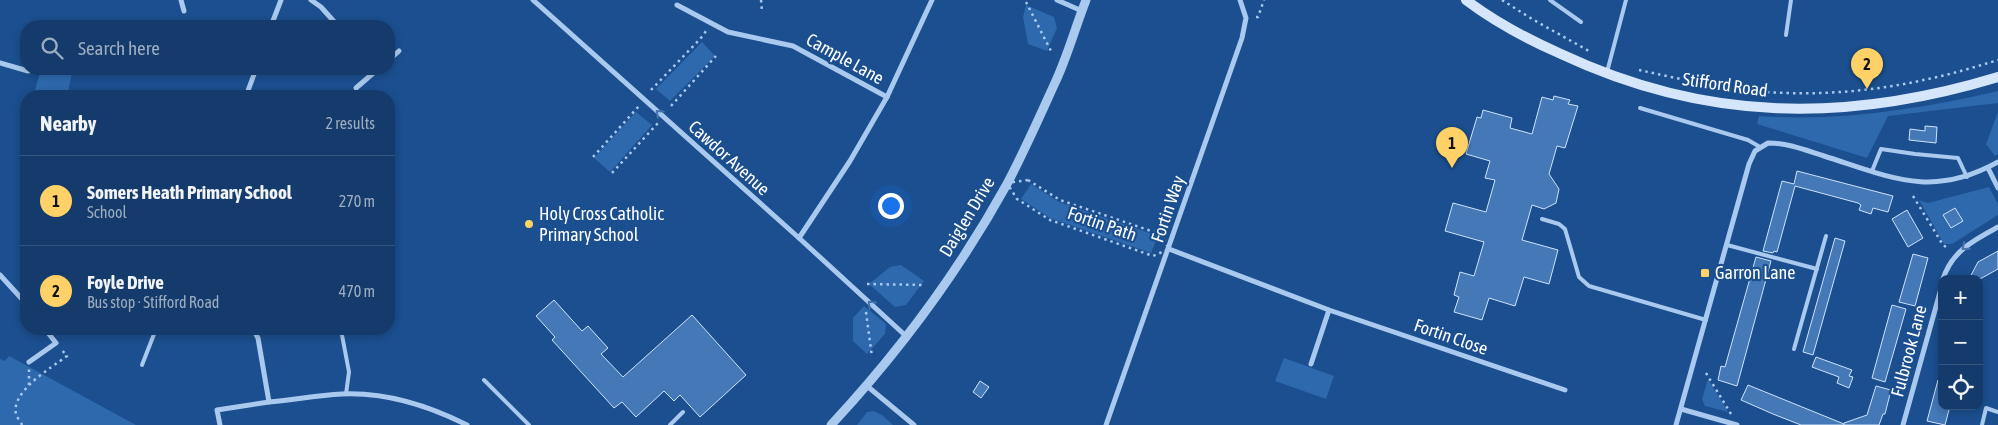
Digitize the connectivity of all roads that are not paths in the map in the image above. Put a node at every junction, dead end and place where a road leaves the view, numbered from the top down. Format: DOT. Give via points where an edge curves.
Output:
graph roads {
  1 [pos="181,0"];
  2 [pos="281,0"];
  3 [pos="311,0"];
  4 [pos="533,0"];
  5 [pos="932,0"];
  6 [pos="1057,0"];
  7 [pos="1086,0"];
  8 [pos="1240,0"];
  9 [pos="1466,0"];
  10 [pos="1550,0"];
  11 [pos="1626,0"];
  12 [pos="1791,0"];
  13 [pos="677,5"];
  14 [pos="1082,10"];
  15 [pos="184,11"];
  16 [pos="273,20"];
  17 [pos="333,20"];
  18 [pos="1581,22"];
  19 [pos="1786,35"];
  20 [pos="399,51"];
  21 [pos="395,55"];
  22 [pos="0,63"];
  23 [pos="20,69"];
  24 [pos="1606,74"];
  25 [pos="254,75"];
  26 [pos="370,75"];
  27 [pos="1998,77"];
  28 [pos="356,88"];
  29 [pos="248,90"];
  30 [pos="887,97"];
  31 [pos="1640,108"];
  32 [pos="1760,147"];
  33 [pos="1998,162"];
  34 [pos="1988,168"];
  35 [pos="1872,172"];
  36 [pos="1967,177"];
  37 [pos="1998,188"];
  38 [pos="1542,219"];
  39 [pos="1998,227"];
  40 [pos="1826,236"];
  41 [pos="799,238"];
  42 [pos="1727,244"];
  43 [pos="1168,250"];
  44 [pos="1817,269"];
  45 [pos="0,275"];
  46 [pos="1946,275"];
  47 [pos="20,292"];
  48 [pos="1938,300"];
  49 [pos="1329,310"];
  50 [pos="1706,320"];
  51 [pos="50,335"];
  52 [pos="154,335"];
  53 [pos="256,335"];
  54 [pos="342,335"];
  55 [pos="907,337"];
  56 [pos="1794,349"];
  57 [pos="29,362"];
  58 [pos="142,364"];
  59 [pos="1311,364"];
  60 [pos="484,380"];
  61 [pos="867,386"];
  62 [pos="1565,390"];
  63 [pos="346,394"];
  64 [pos="269,402"];
  65 [pos="1681,409"];
  66 [pos="683,412"];
  67 [pos="1998,412"];
  68 [pos="220,425"];
  69 [pos="467,425"];
  70 [pos="528,425"];
  71 [pos="670,425"];
  72 [pos="831,425"];
  73 [pos="914,425"];
  74 [pos="1106,425"];
  75 [pos="1676,425"];
  76 [pos="1737,425"];
  77 [pos="1904,425"];
  78 [pos="1982,425"];
  1 -- 15 [label="street"];
  2 -- 16 [label="street"];
  3 -- 17 [label="street"];
  41 -- 4 [label="street, Cawdor Avenue, one-way"];
  5 -- 30 [label="street, Cample Lane"];
  6 -- 14 [label="street"];
  7 -- 14 [label="street, Daiglen Drive"];
  8 -- 43 [label="street, Fortin Way" via="1246,18 1242,38"];
  9 -- 24 [label="main road, Stifford Road" via="1532,41"];
  10 -- 18 [label="lane"];
  11 -- 24 [label="lane"];
  12 -- 19 [label="lane"];
  13 -- 30 [label="street, Cample Lane" via="728,32 793,46"];
  14 -- 55 [label="street, Daiglen Drive" via="1055,83 1007,183 965,254"];
  20 -- 21 [label="street"];
  22 -- 23 [label="street"];
  24 -- 27 [label="main road, Stifford Road" via="1658,91 1703,100 1788,109 1890,103"];
  25 -- 29 [label="street"];
  26 -- 28 [label="street"];
  30 -- 41 [label="street, Cample Lane"];
  31 -- 32 [label="lane" via="1748,140"];
  32 -- 35 [label="street" via="1768,143 1793,146"];
  32 -- 42 [label="street" via="1749,164"];
  33 -- 34 [label="street"];
  34 -- 36 [label="street"];
  34 -- 37 [label="street"];
  35 -- 36 [label="street" via="1918,183"];
  35 -- 36 [label="lane" via="1881,148 1958,158"];
  38 -- 50 [label="lane" via="1565,229 1579,277 1589,286"];
  39 -- 46 [label="street, one-way" via="1958,253"];
  40 -- 44 [label="lane"];
  55 -- 41 [label="street, Cawdor Avenue, one-way"];
  42 -- 44 [label="lane"];
  42 -- 50 [label="street"];
  43 -- 49 [label="street, Fortin Close"];
  43 -- 74 [label="street, Fortin Way"];
  44 -- 56 [label="lane"];
  45 -- 47 [label="street"];
  48 -- 77 [label="street, Fulbrook Lane"];
  49 -- 59 [label="street"];
  49 -- 62 [label="street, Fortin Close"];
  50 -- 65 [label="street"];
  51 -- 57 [label="street" via="56,343"];
  52 -- 58 [label="lane"];
  53 -- 64 [label="street"];
  54 -- 63 [label="lane" via="348,372"];
  55 -- 61 [label="street, Daiglen Drive"];
  60 -- 70 [label="lane"];
  61 -- 72 [label="street, Daiglen Drive"];
  61 -- 73 [label="street"];
  63 -- 64 [label="street"];
  63 -- 69 [label="street" via="394,398 443,413"];
  64 -- 68 [label="street" via="217,410"];
  65 -- 75 [label="street"];
  65 -- 76 [label="street"];
  66 -- 71 [label="lane"];
  67 -- 78 [label="lane" via="1986,408"];
}
